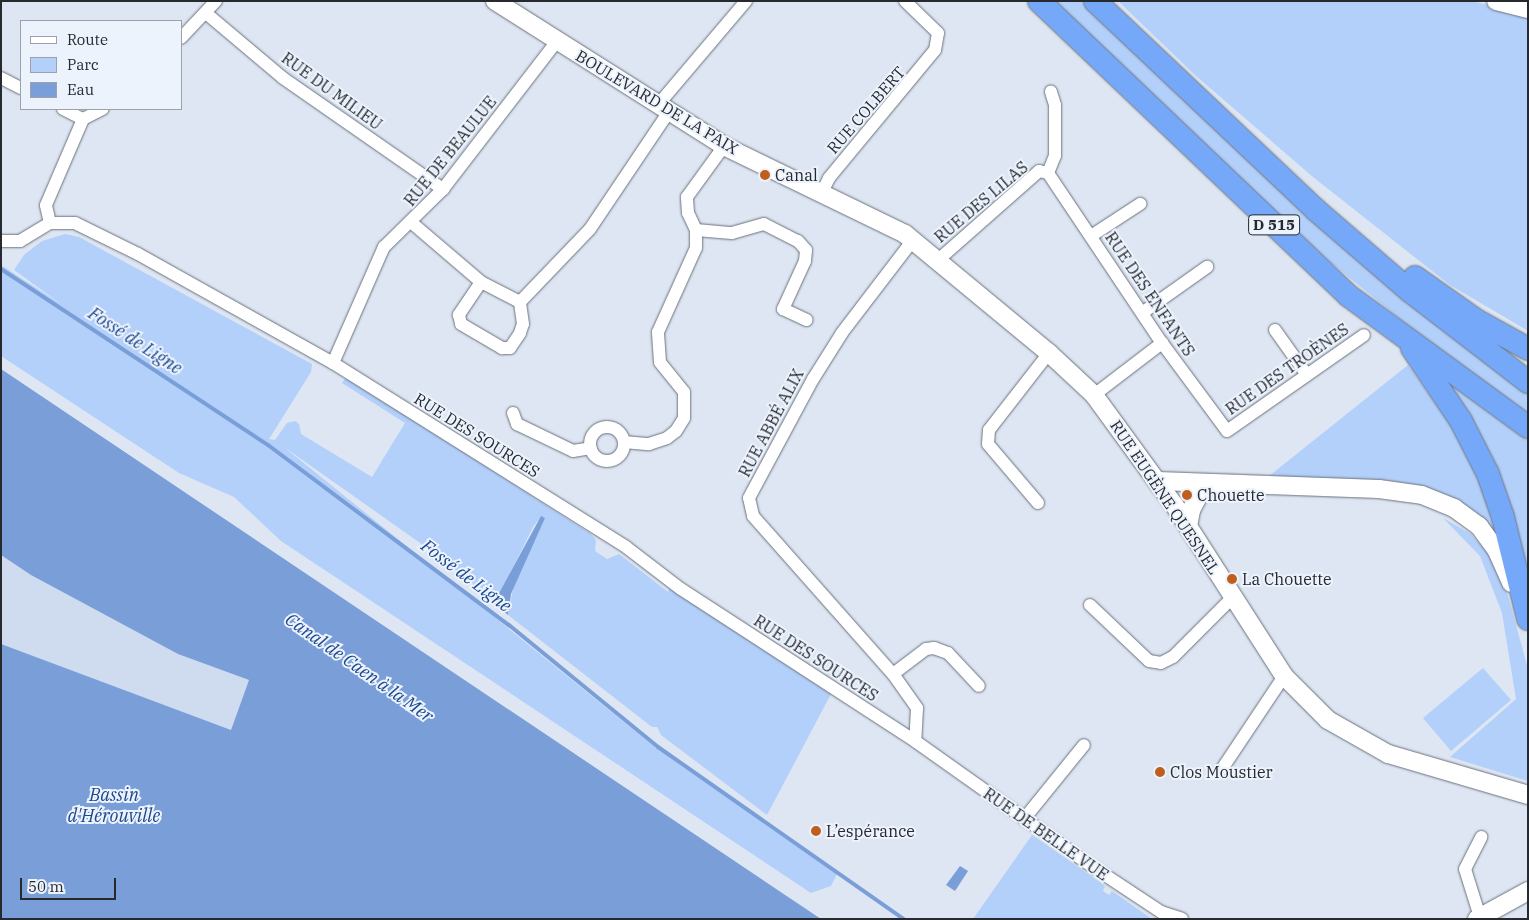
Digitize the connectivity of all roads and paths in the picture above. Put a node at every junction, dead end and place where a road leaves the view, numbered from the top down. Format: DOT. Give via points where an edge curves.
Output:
graph roads {
  1 [pos="216,1"];
  2 [pos="746,1"];
  3 [pos="905,1"];
  4 [pos="1038,1"];
  5 [pos="1095,1"];
  6 [pos="1496,1"];
  7 [pos="507,4"];
  8 [pos="1528,9"];
  9 [pos="207,14"];
  10 [pos="182,37"];
  11 [pos="557,41"];
  12 [pos="1,78"];
  13 [pos="20,88"];
  14 [pos="1051,92"];
  15 [pos="663,109"];
  16 [pos="65,110"];
  17 [pos="102,110"];
  18 [pos="83,119"];
  19 [pos="724,146"];
  20 [pos="1048,173"];
  21 [pos="443,189"];
  22 [pos="822,192"];
  23 [pos="1140,204"];
  24 [pos="50,223"];
  25 [pos="412,223"];
  26 [pos="696,230"];
  27 [pos="1091,236"];
  28 [pos="909,237"];
  29 [pos="1347,238"];
  30 [pos="1,242"];
  31 [pos="937,261"];
  32 [pos="1207,267"];
  33 [pos="480,282"];
  34 [pos="520,302"];
  35 [pos="1142,313"];
  36 [pos="807,320"];
  37 [pos="1275,330"];
  38 [pos="1364,335"];
  39 [pos="1406,339"];
  40 [pos="1162,343"];
  41 [pos="1528,348"];
  42 [pos="1049,353"];
  43 [pos="333,363"];
  44 [pos="1307,375"];
  45 [pos="1528,382"];
  46 [pos="1094,395"];
  47 [pos="513,413"];
  48 [pos="1528,427"];
  49 [pos="1228,431"];
  50 [pos="624,442"];
  51 [pos="590,448"];
  52 [pos="1158,482"];
  53 [pos="1205,484"];
  54 [pos="1038,503"];
  55 [pos="1188,526"];
  56 [pos="1232,598"];
  57 [pos="1090,605"];
  58 [pos="1528,619"];
  59 [pos="1528,628"];
  60 [pos="893,674"];
  61 [pos="1284,676"];
  62 [pos="978,686"];
  63 [pos="915,741"];
  64 [pos="1084,746"];
  65 [pos="1222,769"];
  66 [pos="1528,795"];
  67 [pos="1024,819"];
  68 [pos="1481,837"];
  69 [pos="1528,891"];
  70 [pos="1479,918"];
  71 [pos="1182,919"];
  1 -- 9 [label="street"];
  2 -- 15 [label="street"];
  3 -- 22 [label="street, RUE COLBERT" via="938,33 935,50 828,178"];
  4 -- 39 [label="highway, D 515" via="1349,296"];
  5 -- 29 [label="highway, D 515"];
  6 -- 8 [label="street"];
  7 -- 11 [label="street, BOULEVARD DE LA PAIX"];
  9 -- 10 [label="street"];
  9 -- 21 [label="street, RUE DU MILIEU" via="283,78"];
  11 -- 15 [label="street, BOULEVARD DE LA PAIX"];
  11 -- 21 [label="street, RUE DE BEAULUE"];
  12 -- 13 [label="street"];
  14 -- 20 [label="street" via="1055,105 1055,156"];
  15 -- 19 [label="street, BOULEVARD DE LA PAIX"];
  15 -- 34 [label="street" via="590,229"];
  16 -- 18 [label="street"];
  17 -- 18 [label="street"];
  18 -- 24 [label="street" via="46,206"];
  19 -- 22 [label="street, BOULEVARD DE LA PAIX"];
  19 -- 26 [label="street" via="687,197 688,213"];
  20 -- 27 [label="street, RUE DES ENFANTS"];
  20 -- 31 [label="street, RUE DES LILAS" via="1039,171"];
  21 -- 25 [label="street, RUE DE BEAULUE"];
  22 -- 28 [label="street, BOULEVARD DE LA PAIX"];
  23 -- 27 [label="street"];
  24 -- 30 [label="street" via="20,241"];
  24 -- 43 [label="street, RUE DES SOURCES" via="76,223 90,229"];
  25 -- 33 [label="street"];
  25 -- 43 [label="street, RUE DE BEAULUE" via="384,247"];
  26 -- 36 [label="street" via="732,233 764,224 798,241 806,250 805,261 783,309"];
  26 -- 50 [label="street" via="696,248 658,332 657,347 660,362 684,392 684,418 667,438 649,444"];
  27 -- 35 [label="street, RUE DES ENFANTS"];
  28 -- 31 [label="street, RUE EUGÈNE QUESNEL"];
  28 -- 60 [label="street, RUE ABBÉ ALIX" via="813,379 750,498 753,516"];
  29 -- 41 [label="highway" via="1371,244 1448,301"];
  29 -- 45 [label="highway, D 515" via="1466,337"];
  31 -- 42 [label="street, RUE EUGÈNE QUESNEL"];
  32 -- 35 [label="street"];
  33 -- 34 [label="street"];
  33 -- 34 [label="street" via="459,315 461,324 502,348 510,348 520,333 523,324"];
  35 -- 40 [label="street, RUE DES ENFANTS"];
  37 -- 44 [label="street"];
  38 -- 44 [label="street, RUE DES TROÈNES"];
  39 -- 48 [label="highway, D 515"];
  39 -- 58 [label="highway" via="1461,422 1488,474 1507,532"];
  40 -- 46 [label="street"];
  40 -- 49 [label="street, RUE DES ENFANTS"];
  42 -- 46 [label="street, RUE EUGÈNE QUESNEL"];
  42 -- 54 [label="street" via="989,430 988,444"];
  43 -- 63 [label="street, RUE DES SOURCES" via="626,547 681,589"];
  44 -- 49 [label="street, RUE DES TROÈNES"];
  46 -- 52 [label="street, RUE EUGÈNE QUESNEL"];
  47 -- 51 [label="street" via="517,424 573,451"];
  50 -- 51 [label="street" via="622,453 613,460 597,458"];
  50 -- 51 [label="street" via="620,432 604,427 591,437"];
  52 -- 53 [label="street"];
  52 -- 55 [label="street, RUE EUGÈNE QUESNEL"];
  53 -- 55 [label="street" via="1194,504"];
  53 -- 59 [label="street" via="1388,490 1437,501 1467,516 1488,537 1505,566"];
  55 -- 56 [label="street, RUE EUGÈNE QUESNEL"];
  56 -- 57 [label="street" via="1173,657 1161,663 1148,661"];
  56 -- 61 [label="street, RUE EUGÈNE QUESNEL"];
  60 -- 62 [label="street" via="926,649 934,648 948,652"];
  60 -- 63 [label="street, RUE ABBÉ ALIX" via="917,708"];
  61 -- 65 [label="street"];
  61 -- 66 [label="street, RUE EUGÈNE QUESNEL" via="1328,720 1388,754"];
  63 -- 67 [label="street, RUE DE BELLE VUE"];
  64 -- 67 [label="street"];
  67 -- 71 [label="street, RUE DE BELLE VUE" via="1161,912"];
  68 -- 70 [label="street" via="1465,869"];
  69 -- 70 [label="street"];
}
